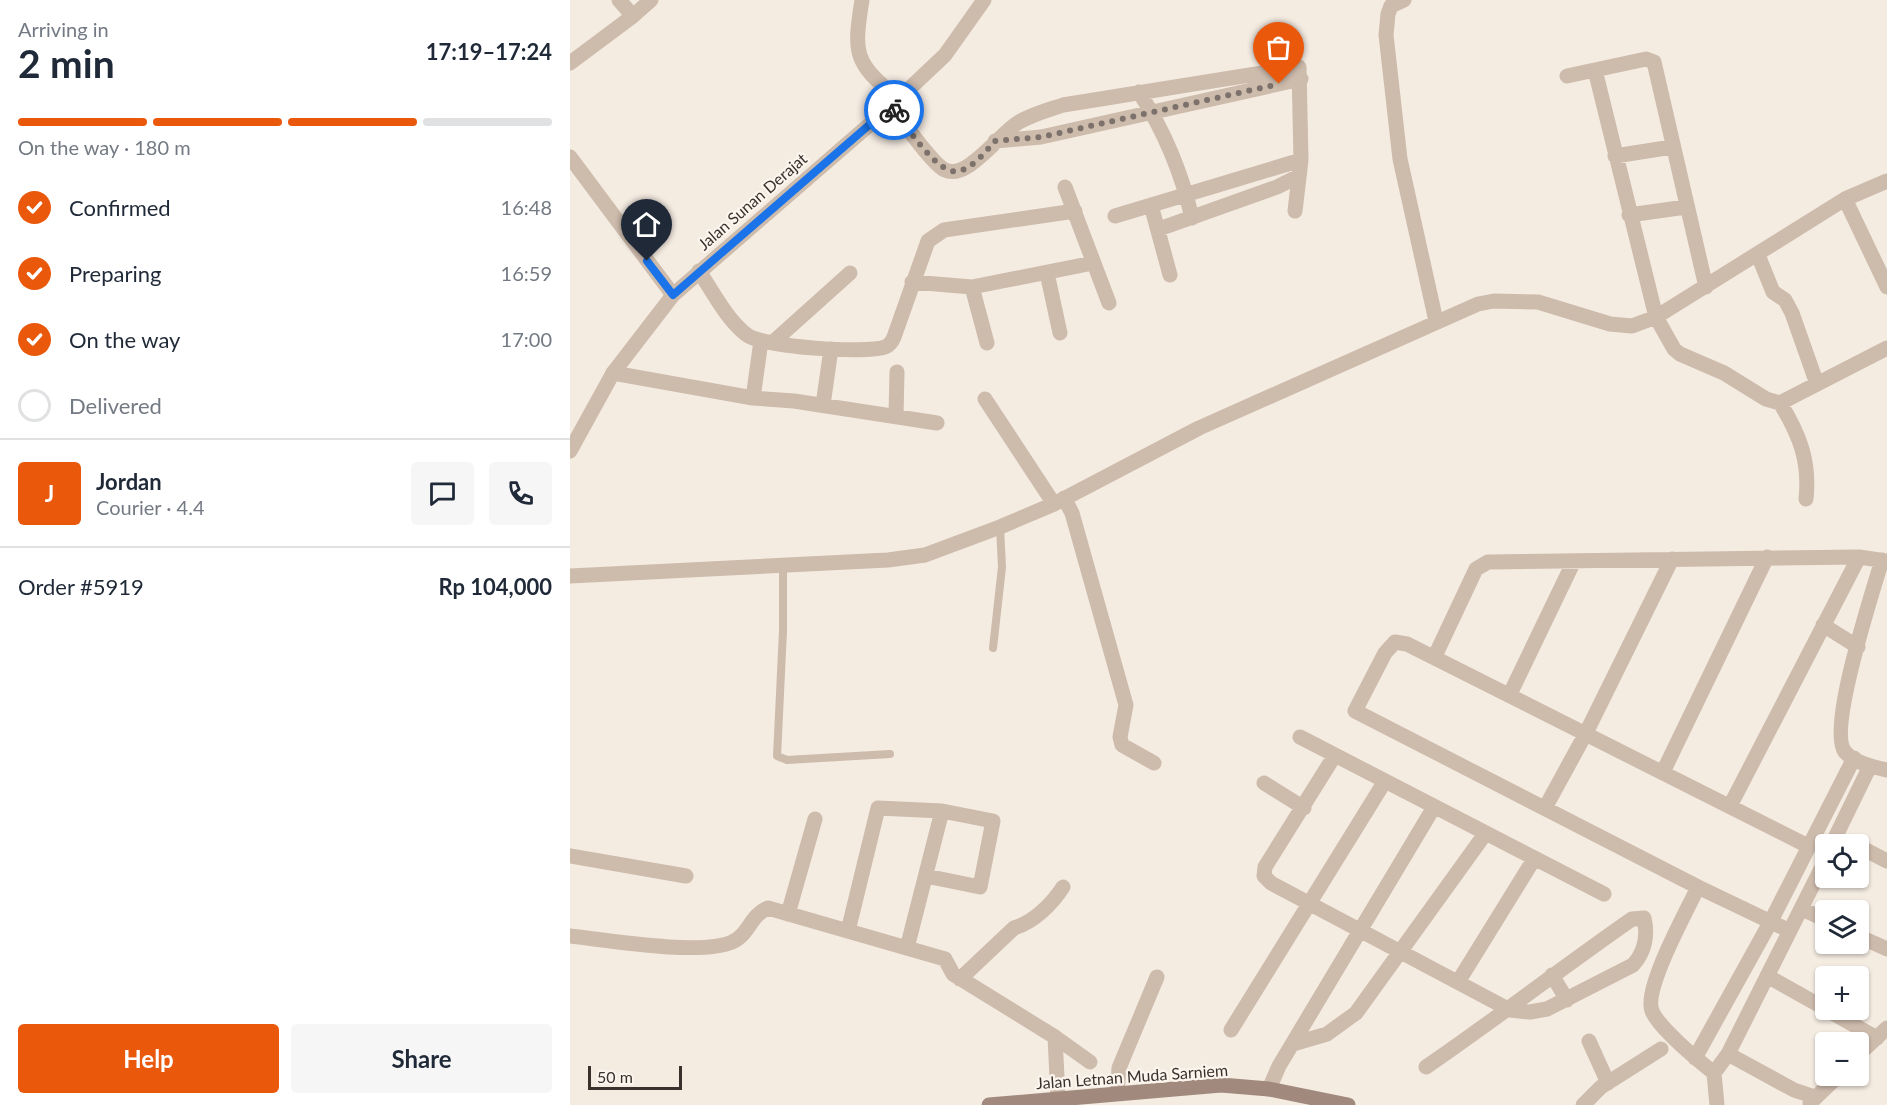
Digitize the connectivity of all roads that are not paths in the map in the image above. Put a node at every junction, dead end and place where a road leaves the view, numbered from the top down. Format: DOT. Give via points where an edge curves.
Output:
graph roads {
  1 [pos="619,0"];
  2 [pos="651,0"];
  3 [pos="862,0"];
  4 [pos="984,0"];
  5 [pos="1404,0"];
  6 [pos="633,16"];
  7 [pos="570,63"];
  8 [pos="1595,70"];
  9 [pos="1567,76"];
  10 [pos="1234,86"];
  11 [pos="1176,87"];
  12 [pos="1139,92"];
  13 [pos="894,102"];
  14 [pos="1182,106"];
  15 [pos="1152,113"];
  16 [pos="995,141"];
  17 [pos="1671,147"];
  18 [pos="1616,156"];
  19 [pos="570,157"];
  20 [pos="1301,160"];
  21 [pos="1273,168"];
  22 [pos="1299,176"];
  23 [pos="1887,181"];
  24 [pos="1065,187"];
  25 [pos="1277,187"];
  26 [pos="1186,195"];
  27 [pos="1845,199"];
  28 [pos="1151,205"];
  29 [pos="1686,207"];
  30 [pos="1075,211"];
  31 [pos="1295,211"];
  32 [pos="1629,215"];
  33 [pos="1115,216"];
  34 [pos="1192,218"];
  35 [pos="1159,229"];
  36 [pos="1758,255"];
  37 [pos="1093,263"];
  38 [pos="699,272"];
  39 [pos="850,273"];
  40 [pos="1047,273"];
  41 [pos="1170,275"];
  42 [pos="912,282"];
  43 [pos="1706,286"];
  44 [pos="1887,286"];
  45 [pos="972,287"];
  46 [pos="673,295"];
  47 [pos="1109,303"];
  48 [pos="1656,317"];
  49 [pos="1436,321"];
  50 [pos="1060,333"];
  51 [pos="766,342"];
  52 [pos="987,343"];
  53 [pos="1887,348"];
  54 [pos="831,349"];
  55 [pos="897,372"];
  56 [pos="613,373"];
  57 [pos="1817,384"];
  58 [pos="753,398"];
  59 [pos="985,399"];
  60 [pos="1780,403"];
  61 [pos="823,405"];
  62 [pos="896,416"];
  63 [pos="937,423"];
  64 [pos="570,451"];
  65 [pos="1806,500"];
  66 [pos="1059,501"];
  67 [pos="1000,527"];
  68 [pos="1767,557"];
  69 [pos="1859,557"];
  70 [pos="1671,559"];
  71 [pos="1574,561"];
  72 [pos="1884,561"];
  73 [pos="783,565"];
  74 [pos="570,576"];
  75 [pos="1823,625"];
  76 [pos="1858,647"];
  77 [pos="993,648"];
  78 [pos="1435,656"];
  79 [pos="1510,694"];
  80 [pos="1587,733"];
  81 [pos="1300,737"];
  82 [pos="890,754"];
  83 [pos="1335,755"];
  84 [pos="1854,758"];
  85 [pos="1154,763"];
  86 [pos="1870,766"];
  87 [pos="1887,770"];
  88 [pos="1663,772"];
  89 [pos="1384,781"];
  90 [pos="1264,783"];
  91 [pos="1730,806"];
  92 [pos="1434,807"];
  93 [pos="1304,808"];
  94 [pos="1545,808"];
  95 [pos="942,811"];
  96 [pos="815,819"];
  97 [pos="1485,834"];
  98 [pos="1837,834"];
  99 [pos="1808,846"];
  100 [pos="1869,851"];
  101 [pos="570,856"];
  102 [pos="1534,859"];
  103 [pos="1887,861"];
  104 [pos="686,876"];
  105 [pos="926,876"];
  106 [pos="1815,882"];
  107 [pos="1064,887"];
  108 [pos="1698,887"];
  109 [pos="1604,894"];
  110 [pos="1309,903"];
  111 [pos="1802,909"];
  112 [pos="788,914"];
  113 [pos="1815,915"];
  114 [pos="1771,921"];
  115 [pos="1360,930"];
  116 [pos="848,931"];
  117 [pos="1790,931"];
  118 [pos="570,936"];
  119 [pos="1869,941"];
  120 [pos="907,948"];
  121 [pos="1887,949"];
  122 [pos="1401,953"];
  123 [pos="1552,975"];
  124 [pos="1157,976"];
  125 [pos="1767,976"];
  126 [pos="960,979"];
  127 [pos="1458,982"];
  128 [pos="1567,1000"];
  129 [pos="1815,1003"];
  130 [pos="1510,1010"];
  131 [pos="1852,1020"];
  132 [pos="1231,1030"];
  133 [pos="1882,1033"];
  134 [pos="1055,1037"];
  135 [pos="1589,1041"];
  136 [pos="1293,1044"];
  137 [pos="1869,1045"];
  138 [pos="1660,1050"];
  139 [pos="1728,1054"];
  140 [pos="1695,1058"];
  141 [pos="1090,1062"];
  142 [pos="1426,1067"];
  143 [pos="1714,1073"];
  144 [pos="1608,1083"];
  145 [pos="1828,1086"];
  146 [pos="1269,1089"];
  147 [pos="1109,1097"];
  148 [pos="1058,1098"];
  149 [pos="1717,1099"];
  150 [pos="1309,1101"];
  151 [pos="1812,1101"];
  152 [pos="989,1105"];
  153 [pos="1348,1105"];
  154 [pos="1583,1105"];
  155 [pos="1702,1105"];
  1 -- 6 [label="street"];
  2 -- 6 [label="street"];
  3 -- 13 [label="street" via="861,62"];
  4 -- 13 [label="street, Jalan Sunan Derajat" via="945,55"];
  5 -- 49 [label="street" via="1392,6 1386,35 1400,159"];
  6 -- 7 [label="street"];
  8 -- 9 [label="street"];
  8 -- 17 [label="street" via="1646,59 1654,62"];
  8 -- 18 [label="street"];
  10 -- 11 [label="street"];
  10 -- 14 [label="street"];
  10 -- 20 [label="street" via="1301,79"];
  11 -- 12 [label="street"];
  11 -- 14 [label="street"];
  12 -- 15 [label="street"];
  12 -- 16 [label="street" via="1063,105 1035,114"];
  13 -- 16 [label="street" via="944,170 960,171 976,162"];
  13 -- 38 [label="street, Jalan Sunan Derajat"];
  14 -- 15 [label="street"];
  15 -- 16 [label="street" via="1041,137"];
  15 -- 26 [label="street"];
  17 -- 18 [label="street"];
  17 -- 29 [label="street"];
  18 -- 32 [label="street"];
  19 -- 46 [label="street"];
  20 -- 21 [label="street"];
  20 -- 22 [label="street"];
  21 -- 25 [label="street"];
  21 -- 26 [label="street"];
  22 -- 25 [label="street"];
  22 -- 31 [label="street"];
  23 -- 27 [label="street"];
  24 -- 30 [label="street"];
  25 -- 34 [label="street"];
  26 -- 28 [label="street"];
  26 -- 34 [label="street"];
  27 -- 36 [label="street"];
  27 -- 44 [label="street"];
  28 -- 33 [label="street"];
  28 -- 35 [label="street"];
  29 -- 32 [label="street"];
  29 -- 43 [label="street"];
  30 -- 37 [label="street"];
  30 -- 42 [label="street" via="944,230 928,241"];
  32 -- 48 [label="street"];
  34 -- 35 [label="street"];
  35 -- 41 [label="street"];
  36 -- 43 [label="street"];
  36 -- 57 [label="street" via="1773,292 1785,300 1792,313"];
  37 -- 40 [label="street"];
  37 -- 47 [label="street"];
  38 -- 46 [label="street, Jalan Sunan Derajat"];
  38 -- 51 [label="street" via="747,335"];
  39 -- 51 [label="street"];
  40 -- 45 [label="street"];
  40 -- 50 [label="street"];
  42 -- 45 [label="street"];
  42 -- 54 [label="street" via="890,344 873,350"];
  43 -- 48 [label="street"];
  45 -- 52 [label="street"];
  46 -- 56 [label="street, Jalan Sunan Derajat"];
  48 -- 49 [label="street" via="1632,326 1610,324 1538,302 1494,301"];
  48 -- 60 [label="street" via="1680,354"];
  49 -- 66 [label="street" via="1199,428"];
  51 -- 54 [label="street"];
  51 -- 58 [label="street"];
  53 -- 57 [label="street"];
  54 -- 61 [label="street"];
  55 -- 62 [label="street"];
  56 -- 58 [label="street"];
  56 -- 64 [label="street, Jalan Sunan Derajat"];
  57 -- 60 [label="street"];
  58 -- 61 [label="street"];
  59 -- 66 [label="street"];
  60 -- 65 [label="street" via="1800,436 1805,454"];
  61 -- 62 [label="street"];
  62 -- 63 [label="street"];
  66 -- 67 [label="street"];
  66 -- 85 [label="street" via="1075,524 1126,705 1122,745"];
  67 -- 73 [label="street" via="916,556"];
  67 -- 77 [label="lane" via="1002,567"];
  68 -- 69 [label="street"];
  68 -- 70 [label="street"];
  68 -- 88 [label="street"];
  69 -- 72 [label="street"];
  69 -- 75 [label="street"];
  70 -- 71 [label="street"];
  70 -- 80 [label="street"];
  71 -- 78 [label="street" via="1483,563 1476,569"];
  71 -- 79 [label="street"];
  72 -- 76 [label="street"];
  73 -- 74 [label="street"];
  73 -- 82 [label="lane" via="777,756 787,760"];
  75 -- 76 [label="street"];
  75 -- 91 [label="street"];
  76 -- 84 [label="street" via="1846,688 1840,738 1845,752"];
  78 -- 79 [label="street"];
  78 -- 94 [label="street" via="1395,642 1385,653 1355,711"];
  79 -- 80 [label="street"];
  80 -- 88 [label="street"];
  80 -- 94 [label="street"];
  81 -- 83 [label="street"];
  83 -- 89 [label="street"];
  83 -- 93 [label="street"];
  84 -- 86 [label="street"];
  84 -- 99 [label="street"];
  86 -- 87 [label="street"];
  86 -- 98 [label="street"];
  88 -- 91 [label="street"];
  89 -- 92 [label="street"];
  89 -- 110 [label="street"];
  90 -- 93 [label="street"];
  91 -- 99 [label="street"];
  92 -- 97 [label="street"];
  92 -- 115 [label="street"];
  93 -- 110 [label="street" via="1265,867 1264,876"];
  94 -- 108 [label="street"];
  95 -- 105 [label="street"];
  95 -- 105 [label="street" via="993,821 980,887"];
  95 -- 116 [label="street" via="878,808"];
  96 -- 112 [label="street"];
  97 -- 102 [label="street"];
  97 -- 122 [label="street"];
  99 -- 114 [label="street"];
  100 -- 103 [label="street"];
  101 -- 104 [label="street"];
  102 -- 109 [label="street"];
  102 -- 127 [label="street"];
  105 -- 120 [label="street"];
  106 -- 111 [label="street"];
  107 -- 126 [label="street" via="1054,901 1014,928"];
  108 -- 114 [label="street"];
  108 -- 140 [label="street" via="1650,994 1652,1013"];
  110 -- 115 [label="street"];
  110 -- 132 [label="street"];
  111 -- 113 [label="street"];
  111 -- 117 [label="street"];
  112 -- 116 [label="street"];
  112 -- 118 [label="street" via="768,908 759,912 740,939 715,947 642,945"];
  114 -- 117 [label="street"];
  114 -- 140 [label="street"];
  115 -- 122 [label="street"];
  115 -- 136 [label="street"];
  116 -- 120 [label="street"];
  117 -- 125 [label="street"];
  119 -- 121 [label="street"];
  120 -- 126 [label="street" via="945,959"];
  122 -- 127 [label="street"];
  122 -- 136 [label="street" via="1356,1013 1327,1034"];
  123 -- 128 [label="street"];
  123 -- 128 [label="street" via="1632,919 1644,918 1645,942 1633,965"];
  123 -- 130 [label="street"];
  124 -- 147 [label="street"];
  125 -- 129 [label="street"];
  125 -- 139 [label="street"];
  126 -- 134 [label="street"];
  127 -- 130 [label="street"];
  128 -- 130 [label="street" via="1538,1011"];
  130 -- 142 [label="street"];
  131 -- 133 [label="street"];
  133 -- 137 [label="street"];
  134 -- 141 [label="street"];
  134 -- 148 [label="street"];
  135 -- 144 [label="street"];
  136 -- 146 [label="street"];
  138 -- 144 [label="street"];
  139 -- 143 [label="street"];
  139 -- 151 [label="street"];
  140 -- 143 [label="street"];
  143 -- 149 [label="street"];
  144 -- 154 [label="street"];
  145 -- 151 [label="street"];
  146 -- 147 [label="main road, Jalan Letnan Muda Sarniem" via="1221,1085"];
  146 -- 150 [label="main road, Jalan Letnan Muda Sarniem"];
  147 -- 148 [label="main road, Jalan Letnan Muda Sarniem"];
  148 -- 152 [label="main road, Jalan Letnan Muda Sarniem"];
  149 -- 155 [label="street"];
  150 -- 153 [label="main road, Jalan Letnan Muda Sarniem"];
}
